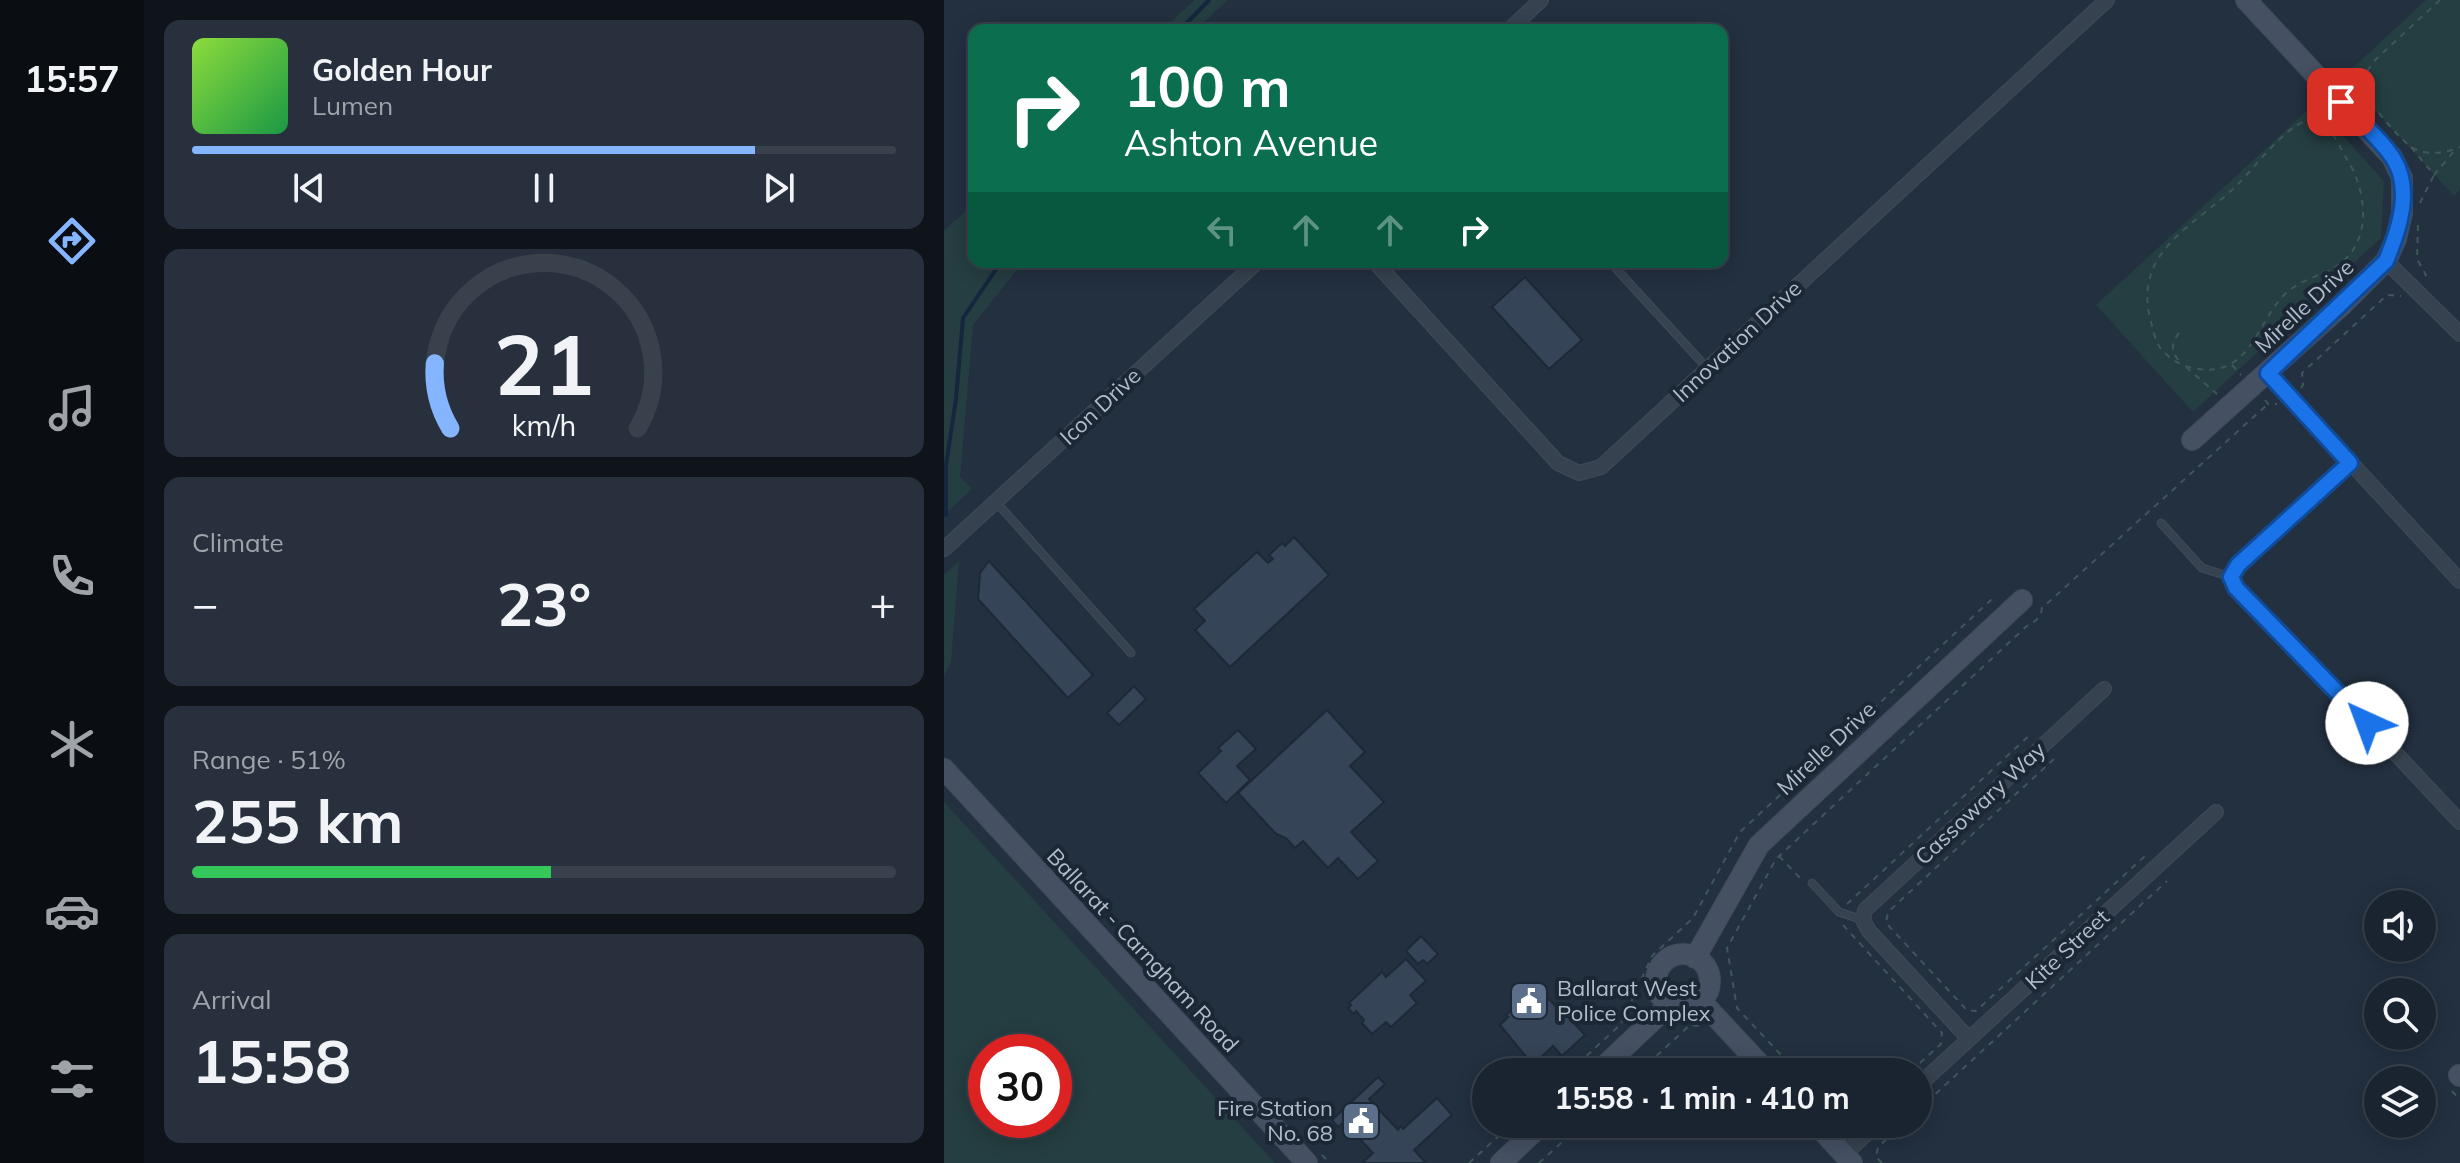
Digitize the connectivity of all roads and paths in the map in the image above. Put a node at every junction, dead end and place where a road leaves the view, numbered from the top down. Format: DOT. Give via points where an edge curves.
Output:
graph roads {
  1 [pos="1541,0"];
  2 [pos="2107,0"];
  3 [pos="2246,0"];
  4 [pos="2440,0"];
  5 [pos="1515,24"];
  6 [pos="2411,147"];
  7 [pos="2458,148"];
  8 [pos="2434,175"];
  9 [pos="2419,204"];
  10 [pos="2418,216"];
  11 [pos="2386,261"];
  12 [pos="1250,268"];
  13 [pos="1380,268"];
  14 [pos="1615,268"];
  15 [pos="2412,287"];
  16 [pos="2179,333"];
  17 [pos="2460,334"];
  18 [pos="2184,365"];
  19 [pos="1707,368"];
  20 [pos="2268,373"];
  21 [pos="2220,397"];
  22 [pos="2290,397"];
  23 [pos="2192,440"];
  24 [pos="2350,463"];
  25 [pos="996,502"];
  26 [pos="2161,523"];
  27 [pos="944,549"];
  28 [pos="2231,577"];
  29 [pos="2460,581"];
  30 [pos="2022,600"];
  31 [pos="1131,653"];
  32 [pos="2104,689"];
  33 [pos="2032,733"];
  34 [pos="2054,759"];
  35 [pos="944,769"];
  36 [pos="2216,812"];
  37 [pos="2460,822"];
  38 [pos="1779,856"];
  39 [pos="2145,856"];
  40 [pos="2167,881"];
  41 [pos="1810,884"];
  42 [pos="1839,912"];
  43 [pos="1863,920"];
  44 [pos="1695,958"];
  45 [pos="1701,1001"];
  46 [pos="1669,1005"];
  47 [pos="1703,1026"];
  48 [pos="1969,1039"];
  49 [pos="1613,1058"];
  50 [pos="1654,1058"];
  51 [pos="1754,1058"];
  52 [pos="1784,1058"];
  53 [pos="1926,1058"];
  54 [pos="1932,1073"];
  55 [pos="2457,1080"];
  56 [pos="1932,1097"];
  57 [pos="2460,1100"];
  58 [pos="1497,1138"];
  59 [pos="1527,1138"];
  60 [pos="1567,1138"];
  61 [pos="1829,1138"];
  62 [pos="1865,1138"];
  63 [pos="1888,1138"];
  64 [pos="1848,1159"];
  65 [pos="1307,1163"];
  66 [pos="1469,1163"];
  67 [pos="1501,1163"];
  68 [pos="1539,1163"];
  69 [pos="1882,1163"];
  1 -- 5 [label="street"];
  2 -- 19 [label="street, Innovation Drive"];
  3 -- 11 [label="street, Mirelle Drive" via="2392,157 2402,178 2402,213"];
  4 -- 6 [label="path" via="2375,60 2356,87"];
  6 -- 7 [label="path" via="2438,153"];
  6 -- 8 [label="path"];
  7 -- 8 [label="path"];
  8 -- 9 [label="path"];
  10 -- 15 [label="path" via="2417,259 2426,275"];
  11 -- 15 [label="street"];
  11 -- 20 [label="street, Mirelle Drive"];
  12 -- 25 [label="street, Icon Drive"];
  13 -- 19 [label="street, Innovation Drive" via="1558,463 1579,473 1601,467"];
  14 -- 19 [label="lane"];
  15 -- 17 [label="street"];
  15 -- 22 [label="path" via="2401,296 2387,295 2371,309 2302,373 2303,385"];
  16 -- 18 [label="path" via="2172,346"];
  18 -- 18 [label="path" via="2214,369 2235,361 2286,293 2343,261 2355,248 2363,215 2358,182 2322,120 2306,119 2274,145 2158,258 2147,308 2161,350"];
  18 -- 21 [label="path"];
  20 -- 22 [label="street"];
  20 -- 23 [label="street, Mirelle Drive"];
  22 -- 24 [label="street"];
  22 -- 38 [label="path" via="2282,405 2268,404"];
  24 -- 28 [label="street"];
  24 -- 29 [label="street"];
  25 -- 27 [label="street, Icon Drive"];
  25 -- 31 [label="lane"];
  26 -- 28 [label="lane" via="2202,568"];
  28 -- 37 [label="street"];
  30 -- 44 [label="street, Mirelle Drive" via="1759,845"];
  32 -- 43 [label="street, Cassowary Way" via="1867,906"];
  33 -- 42 [label="path"];
  34 -- 39 [label="path" via="1888,912 1886,923 1966,1010 1976,1011"];
  35 -- 65 [label="street, Ballarat - Carngham Road"];
  36 -- 48 [label="street, Kite Street"];
  38 -- 41 [label="path"];
  38 -- 52 [label="path" via="1727,948 1737,1008"];
  40 -- 56 [label="path"];
  41 -- 42 [label="lane"];
  42 -- 43 [label="lane"];
  42 -- 53 [label="path" via="1835,916 1942,1033 1941,1044"];
  43 -- 48 [label="street"];
  44 -- 45 [label="street" via="1710,977"];
  44 -- 46 [label="street" via="1677,955 1661,965 1657,991"];
  45 -- 46 [label="street" via="1686,1008"];
  45 -- 51 [label="street"];
  46 -- 49 [label="street"];
  47 -- 50 [label="path" via="1690,1025"];
  48 -- 54 [label="street, Kite Street"];
  55 -- 57 [label="path"];
  58 -- 66 [label="path"];
  59 -- 67 [label="street"];
  60 -- 68 [label="path"];
  61 -- 64 [label="street"];
  62 -- 64 [label="street"];
  63 -- 69 [label="path" via="1878,1147 1876,1157"];
}
